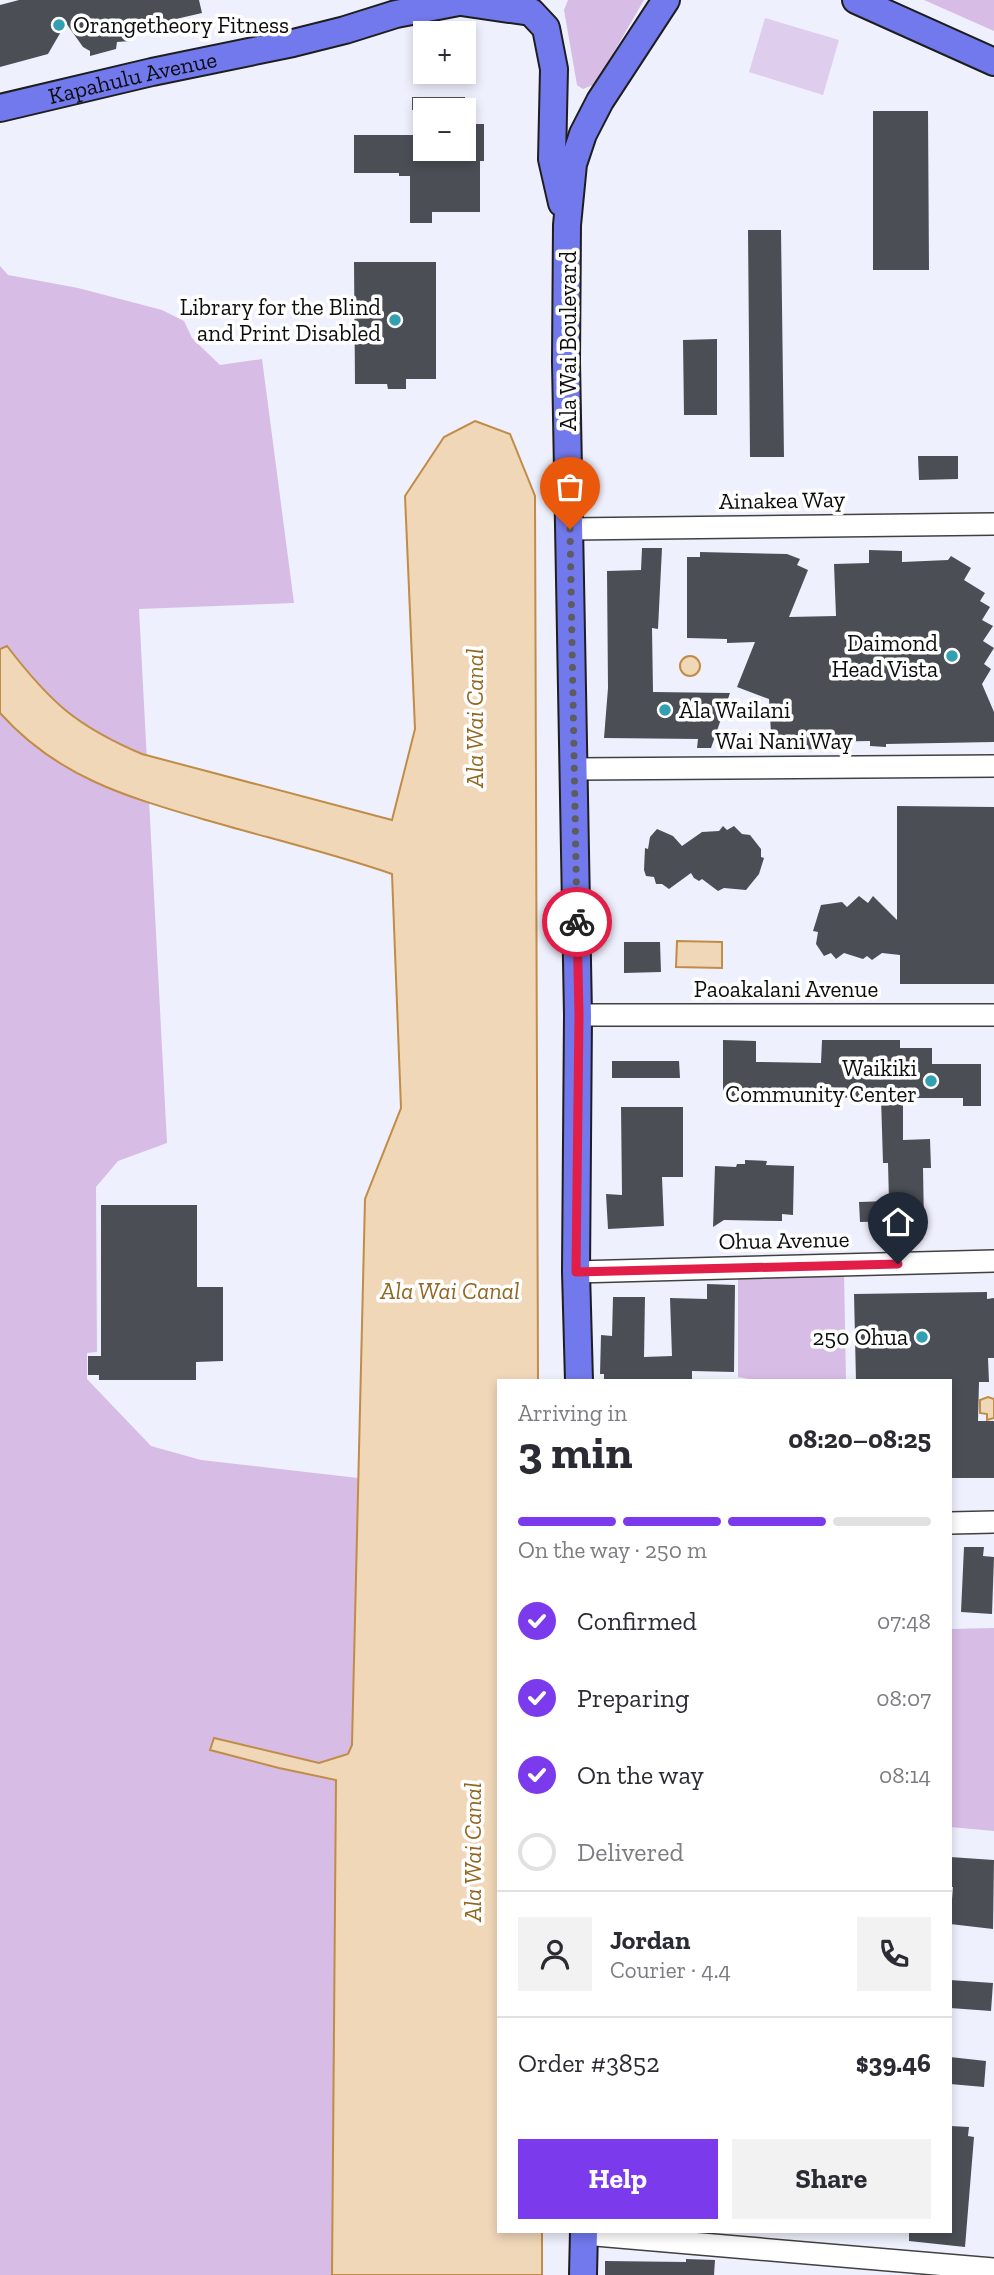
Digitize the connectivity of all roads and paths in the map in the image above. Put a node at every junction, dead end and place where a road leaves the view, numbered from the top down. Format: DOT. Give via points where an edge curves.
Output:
graph roads {
  1 [pos="666,0"];
  2 [pos="856,0"];
  3 [pos="451,2"];
  4 [pos="994,62"];
  5 [pos="0,108"];
  6 [pos="568,225"];
  7 [pos="994,524"];
  8 [pos="570,529"];
  9 [pos="994,766"];
  10 [pos="574,769"];
  11 [pos="579,1015"];
  12 [pos="994,1015"];
  13 [pos="994,1261"];
  14 [pos="576,1272"];
  15 [pos="579,1379"];
  16 [pos="994,1522"];
  17 [pos="952,1523"];
  18 [pos="584,2233"];
  19 [pos="994,2269"];
  20 [pos="583,2275"];
  1 -- 6 [label="main road, Ala Wai Boulevard" via="580,140 573,164"];
  2 -- 4 [label="main road"];
  3 -- 5 [label="main road, Kapahulu Avenue" via="293,43"];
  3 -- 6 [label="main road, Kapahulu Avenue" via="531,12 546,27 554,69 552,159"];
  6 -- 8 [label="main road, Ala Wai Boulevard"];
  7 -- 8 [label="street, Ainakea Way"];
  8 -- 10 [label="main road, Ala Wai Boulevard"];
  9 -- 10 [label="street, Wai Nani Way"];
  10 -- 11 [label="main road, Ala Wai Boulevard"];
  11 -- 12 [label="street, Paoakalani Avenue"];
  11 -- 14 [label="main road, Ala Wai Boulevard"];
  13 -- 14 [label="street, Ohua Avenue"];
  14 -- 15 [label="main road, Ala Wai Boulevard"];
  16 -- 17 [label="street"];
  18 -- 19 [label="street"];
  18 -- 20 [label="main road"];
}
